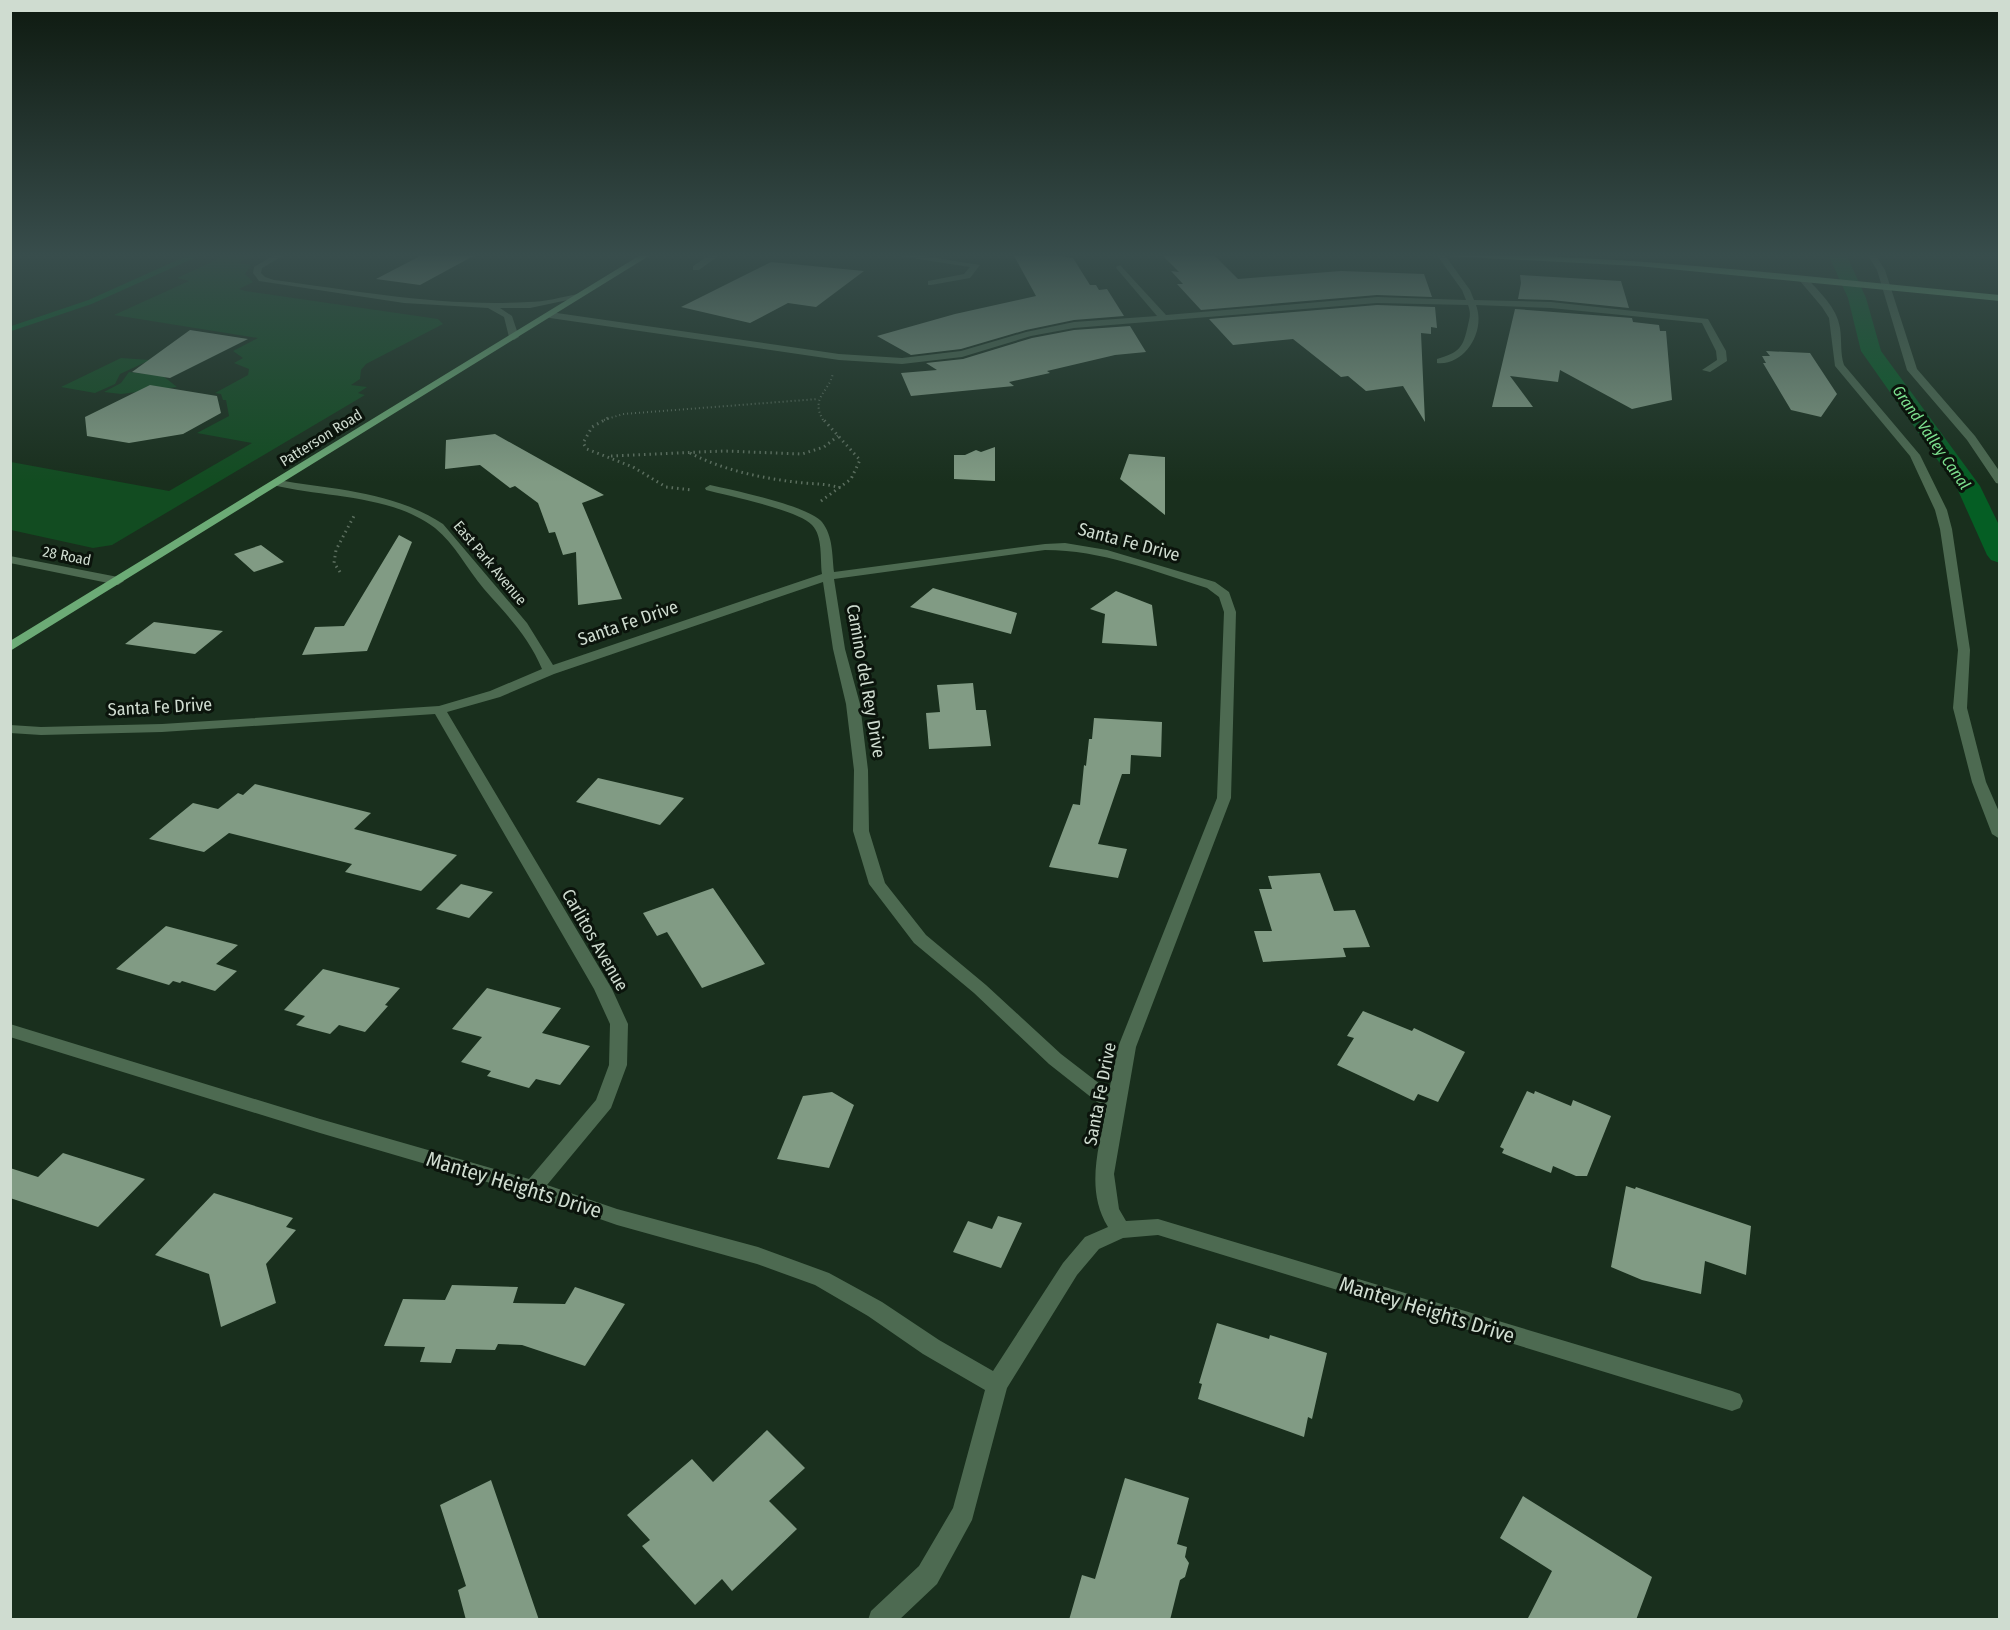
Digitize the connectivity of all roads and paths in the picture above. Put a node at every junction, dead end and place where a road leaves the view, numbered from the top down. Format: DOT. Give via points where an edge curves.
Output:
graph roads {
  1 [pos="512,330"];
  2 [pos="525,330"];
  3 [pos="653,330"];
  4 [pos="1044,330"];
  5 [pos="1471,330"];
  6 [pos="1710,330"];
  7 [pos="1835,330"];
  8 [pos="1897,330"];
  9 [pos="514,337"];
  10 [pos="830,356"];
  11 [pos="1440,361"];
  12 [pos="1707,370"];
  13 [pos="818,399"];
  14 [pos="838,436"];
  15 [pos="690,453"];
  16 [pos="607,457"];
  17 [pos="2000,481"];
  18 [pos="277,483"];
  19 [pos="710,488"];
  20 [pos="841,488"];
  21 [pos="368,500"];
  22 [pos="799,512"];
  23 [pos="10,559"];
  24 [pos="340,572"];
  25 [pos="828,576"];
  26 [pos="118,581"];
  27 [pos="10,647"];
  28 [pos="549,671"];
  29 [pos="439,710"];
  30 [pos="10,729"];
  31 [pos="2000,834"];
  32 [pos="10,1030"];
  33 [pos="1116,1106"];
  34 [pos="533,1188"];
  35 [pos="1121,1230"];
  36 [pos="997,1386"];
  37 [pos="1732,1401"];
  38 [pos="880,1620"];
  1 -- 9 [label="street"];
  2 -- 9 [label="main road, Patterson Road"];
  3 -- 10 [label="street"];
  4 -- 10 [label="street" via="933,359 872,361"];
  5 -- 11 [label="street" via="1468,345 1456,356"];
  6 -- 12 [label="street" via="1722,361"];
  7 -- 31 [label="street" via="1835,355 1840,366 1914,455 1941,510 1964,650 1960,708 1979,782"];
  8 -- 17 [label="street" via="1912,370 1971,438"];
  9 -- 18 [label="main road, Patterson Road"];
  10 -- 13 [label="path" via="824,361 833,372 833,379"];
  13 -- 14 [label="path" via="821,416"];
  13 -- 16 [label="path" via="611,417 588,430 583,443 587,449"];
  14 -- 15 [label="path" via="824,447 802,454"];
  14 -- 20 [label="path" via="860,460 858,470"];
  15 -- 16 [label="path"];
  15 -- 20 [label="path" via="736,471"];
  16 -- 19 [label="path" via="643,471 666,487 686,491"];
  18 -- 21 [label="street, East Park Avenue"];
  18 -- 26 [label="main road, Patterson Road"];
  19 -- 22 [label="street, Camino del Rey Drive"];
  20 -- 22 [label="path"];
  21 -- 24 [label="path" via="356,512 336,550 334,563"];
  21 -- 28 [label="street, East Park Avenue" via="424,515 440,526 528,632"];
  22 -- 25 [label="street, Camino del Rey Drive" via="816,522 824,536"];
  23 -- 26 [label="street, 28 Road"];
  25 -- 28 [label="street, Santa Fe Drive"];
  25 -- 33 [label="street, Camino del Rey Drive" via="854,715 861,770 861,831 877,884 920,939 1055,1059"];
  25 -- 33 [label="street, Santa Fe Drive" via="1065,545 1211,585 1225,595 1230,612 1224,798 1127,1047"];
  26 -- 27 [label="main road, Patterson Road"];
  28 -- 29 [label="street, Santa Fe Drive" via="520,685"];
  29 -- 30 [label="street, Santa Fe Drive" via="162,728"];
  29 -- 34 [label="street, Carlitos Avenue" via="603,989 618,1024 618,1065 604,1103"];
  32 -- 34 [label="street, Mantey Heights Drive"];
  33 -- 35 [label="street, Santa Fe Drive" via="1104,1174 1109,1210"];
  34 -- 36 [label="street, Mantey Heights Drive" via="822,1279"];
  35 -- 36 [label="street" via="1092,1243 1070,1269"];
  35 -- 37 [label="street, Mantey Heights Drive" via="1158,1227"];
  36 -- 38 [label="street" via="964,1512 928,1575"];
}
